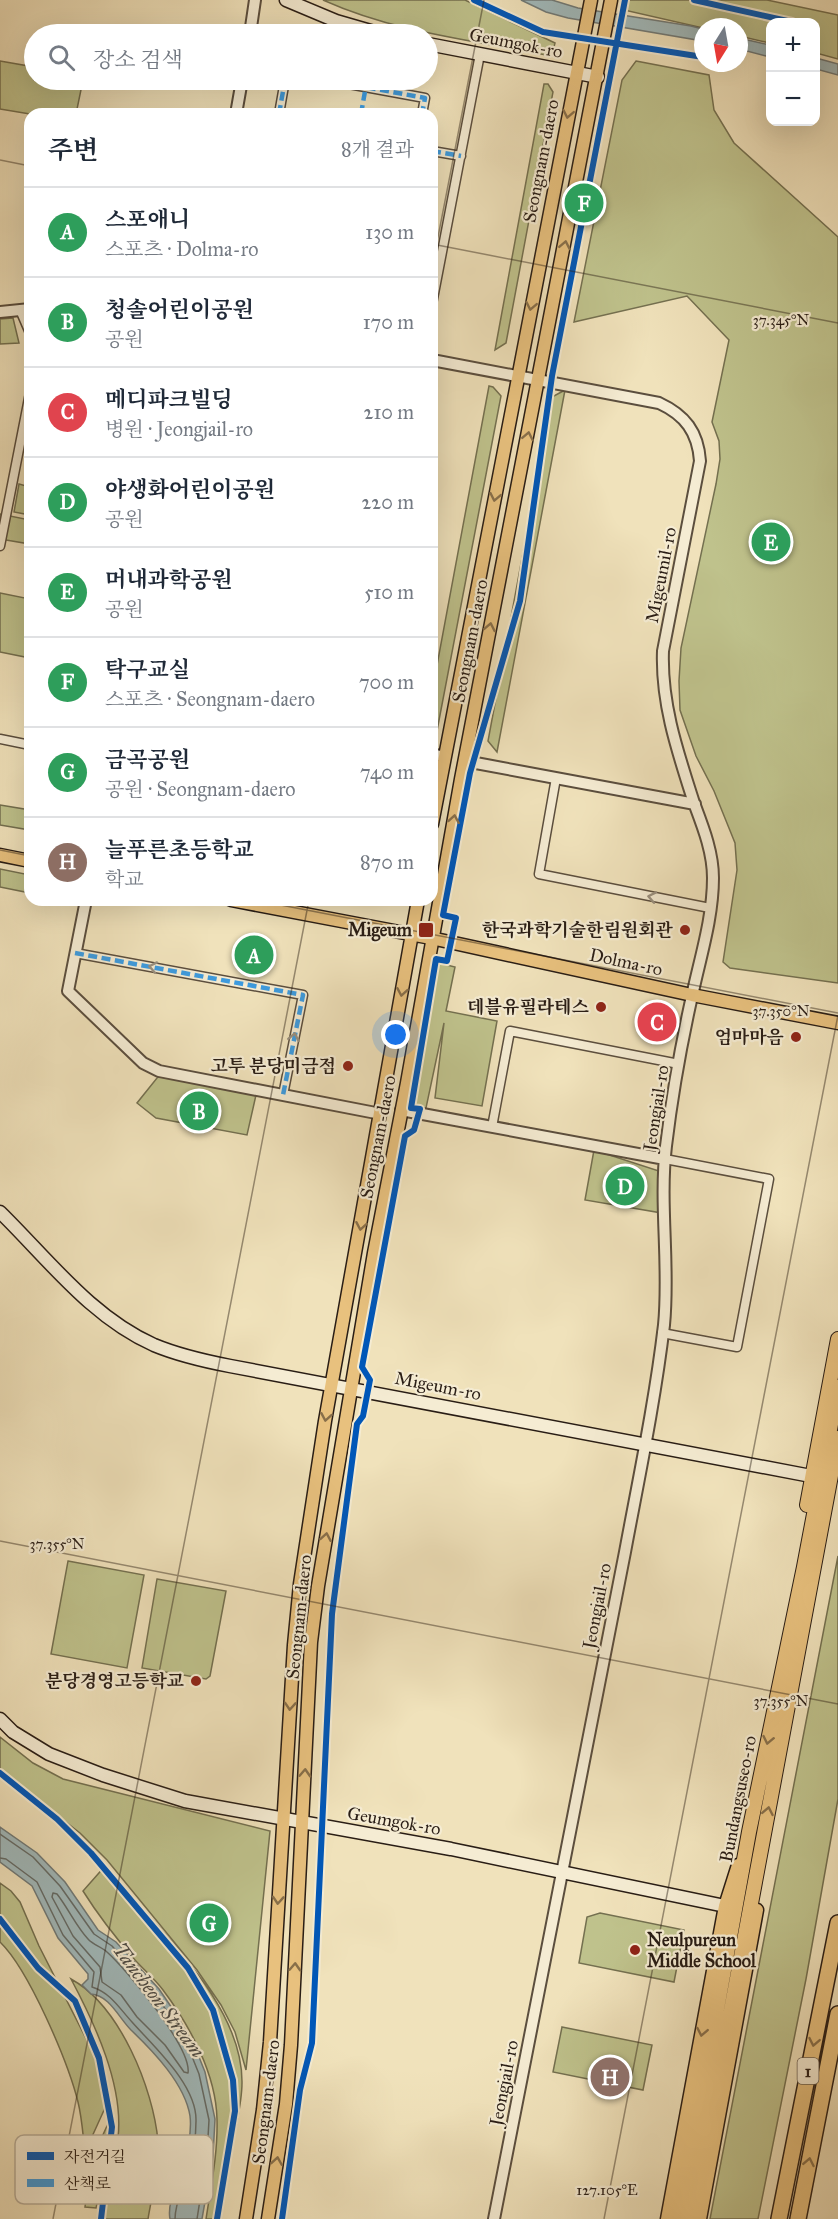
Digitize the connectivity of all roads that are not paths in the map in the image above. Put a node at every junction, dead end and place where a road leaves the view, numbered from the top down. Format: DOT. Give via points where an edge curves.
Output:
graph roads {
  1 [pos="255,0"];
  2 [pos="286,0"];
  3 [pos="591,0"];
  4 [pos="611,0"];
  5 [pos="251,24"];
  6 [pos="346,24"];
  7 [pos="438,46"];
  8 [pos="480,54"];
  9 [pos="576,72"];
  10 [pos="598,77"];
  11 [pos="240,90"];
  12 [pos="283,90"];
  13 [pos="382,90"];
  14 [pos="237,108"];
  15 [pos="280,108"];
  16 [pos="423,108"];
  17 [pos="438,152"];
  18 [pos="461,156"];
  19 [pos="438,273"];
  20 [pos="24,310"];
  21 [pos="0,312"];
  22 [pos="438,361"];
  23 [pos="518,376"];
  24 [pos="538,381"];
  25 [pos="24,424"];
  26 [pos="0,546"];
  27 [pos="0,739"];
  28 [pos="24,744"];
  29 [pos="438,756"];
  30 [pos="465,760"];
  31 [pos="556,778"];
  32 [pos="695,804"];
  33 [pos="0,855"];
  34 [pos="24,860"];
  35 [pos="85,906"];
  36 [pos="263,906"];
  37 [pos="417,906"];
  38 [pos="438,906"];
  39 [pos="438,906"];
  40 [pos="710,908"];
  41 [pos="411,934"];
  42 [pos="432,938"];
  43 [pos="75,953"];
  44 [pos="692,995"];
  45 [pos="838,1023"];
  46 [pos="679,1064"];
  47 [pos="283,1095"];
  48 [pos="401,1110"];
  49 [pos="381,1114"];
  50 [pos="492,1127"];
  51 [pos="665,1159"];
  52 [pos="0,1212"];
  53 [pos="662,1333"];
  54 [pos="838,1338"];
  55 [pos="332,1384"];
  56 [pos="838,1387"];
  57 [pos="351,1388"];
  58 [pos="838,1438"];
  59 [pos="645,1444"];
  60 [pos="830,1457"];
  61 [pos="811,1476"];
  62 [pos="838,1481"];
  63 [pos="809,1568"];
  64 [pos="0,1719"];
  65 [pos="283,1819"];
  66 [pos="302,1822"];
  67 [pos="749,1832"];
  68 [pos="762,1841"];
  69 [pos="562,1872"];
  70 [pos="725,1906"];
  71 [pos="838,1923"];
  72 [pos="838,2014"];
  73 [pos="246,2219"];
  74 [pos="268,2219"];
  75 [pos="494,2219"];
  76 [pos="667,2219"];
  77 [pos="678,2219"];
  78 [pos="692,2219"];
  79 [pos="700,2219"];
  80 [pos="779,2219"];
  81 [pos="798,2219"];
  1 -- 5 [label="street"];
  2 -- 6 [label="main road"];
  3 -- 9 [label="main road, Seongnam-daero"];
  4 -- 10 [label="main road, Seongnam-daero"];
  7 -- 8 [label="main road, Geumgok-ro"];
  8 -- 9 [label="main road, Geumgok-ro"];
  8 -- 18 [label="street"];
  9 -- 10 [label="main road, Geumgok-ro"];
  9 -- 23 [label="main road, Seongnam-daero, one-way"];
  24 -- 10 [label="main road, Seongnam-daero, one-way"];
  11 -- 14 [label="street"];
  12 -- 15 [label="street"];
  13 -- 16 [label="street" via="425,98"];
  17 -- 18 [label="street"];
  18 -- 19 [label="street"];
  20 -- 21 [label="street"];
  22 -- 23 [label="street, Migeumil-ro"];
  23 -- 24 [label="street, Migeumil-ro"];
  23 -- 29 [label="main road, Seongnam-daero, one-way"];
  30 -- 24 [label="main road, Seongnam-daero, one-way"];
  24 -- 32 [label="street, Migeumil-ro" via="659,403 680,415 696,435 700,460 662,669 671,731"];
  25 -- 26 [label="street"];
  27 -- 28 [label="street"];
  30 -- 31 [label="street"];
  39 -- 30 [label="main road, Seongnam-daero, one-way"];
  31 -- 32 [label="street"];
  40 -- 31 [label="street, one-way" via="539,874"];
  32 -- 40 [label="street, Migeumil-ro" via="711,861"];
  33 -- 34 [label="main road"];
  35 -- 43 [label="street"];
  36 -- 41 [label="main road, Dolma-ro"];
  37 -- 41 [label="main road, Seongnam-daero"];
  42 -- 38 [label="main road, Seongnam-daero, one-way"];
  40 -- 44 [label="street, Migeumil-ro"];
  41 -- 42 [label="main road, Dolma-ro"];
  41 -- 49 [label="main road, Seongnam-daero, one-way"];
  42 -- 44 [label="main road, Dolma-ro"];
  42 -- 48 [label="main road, Seongnam-daero"];
  43 -- 47 [label="street" via="68,991 149,1067"];
  47 -- 43 [label="street, one-way" via="303,995"];
  44 -- 45 [label="main road, Dolma-ro"];
  44 -- 46 [label="street, Jeongjail-ro"];
  46 -- 50 [label="street" via="510,1031"];
  46 -- 51 [label="street, Jeongjail-ro"];
  47 -- 49 [label="street"];
  48 -- 50 [label="street"];
  48 -- 57 [label="main road, Seongnam-daero"];
  49 -- 55 [label="main road, Seongnam-daero, one-way"];
  50 -- 51 [label="street"];
  51 -- 53 [label="street, Jeongjail-ro"];
  51 -- 53 [label="street" via="769,1179 737,1347"];
  52 -- 55 [label="main road, Migeum-ro" via="94,1306 153,1344 211,1362"];
  53 -- 59 [label="street, Jeongjail-ro"];
  54 -- 61 [label="highway"];
  55 -- 57 [label="main road, Migeum-ro"];
  55 -- 65 [label="main road, Seongnam-daero, one-way" via="300,1584"];
  56 -- 60 [label="highway, Bundangsuseo-ro"];
  57 -- 59 [label="main road, Migeum-ro"];
  66 -- 57 [label="main road, Seongnam-daero, one-way" via="312,1631"];
  58 -- 60 [label="highway, Bundangsuseo-ro"];
  59 -- 61 [label="main road, Migeum-ro"];
  59 -- 69 [label="street, Jeongjail-ro"];
  60 -- 63 [label="highway, Bundangsuseo-ro"];
  61 -- 63 [label="highway" via="803,1525"];
  62 -- 63 [label="highway" via="828,1531"];
  63 -- 67 [label="highway, Bundangsuseo-ro, one-way"];
  68 -- 63 [label="highway, Bundangsuseo-ro, one-way"];
  64 -- 65 [label="main road, Geumgok-ro" via="13,1732 49,1754 103,1775 184,1801"];
  65 -- 66 [label="main road, Geumgok-ro"];
  65 -- 73 [label="main road, Seongnam-daero, one-way" via="263,2110"];
  66 -- 69 [label="main road, Geumgok-ro"];
  74 -- 66 [label="main road, Seongnam-daero, one-way" via="286,2104"];
  67 -- 70 [label="main road"];
  67 -- 77 [label="highway, Bundangsuseo-ro"];
  68 -- 78 [label="highway, Bundangsuseo-ro"];
  68 -- 79 [label="main road" via="761,1886"];
  69 -- 70 [label="main road, Geumgok-ro"];
  69 -- 75 [label="street, Jeongjail-ro"];
  70 -- 76 [label="main road, one-way"];
  71 -- 80 [label="highway, 1, one-way"];
  81 -- 72 [label="highway, 1, one-way"];
}
